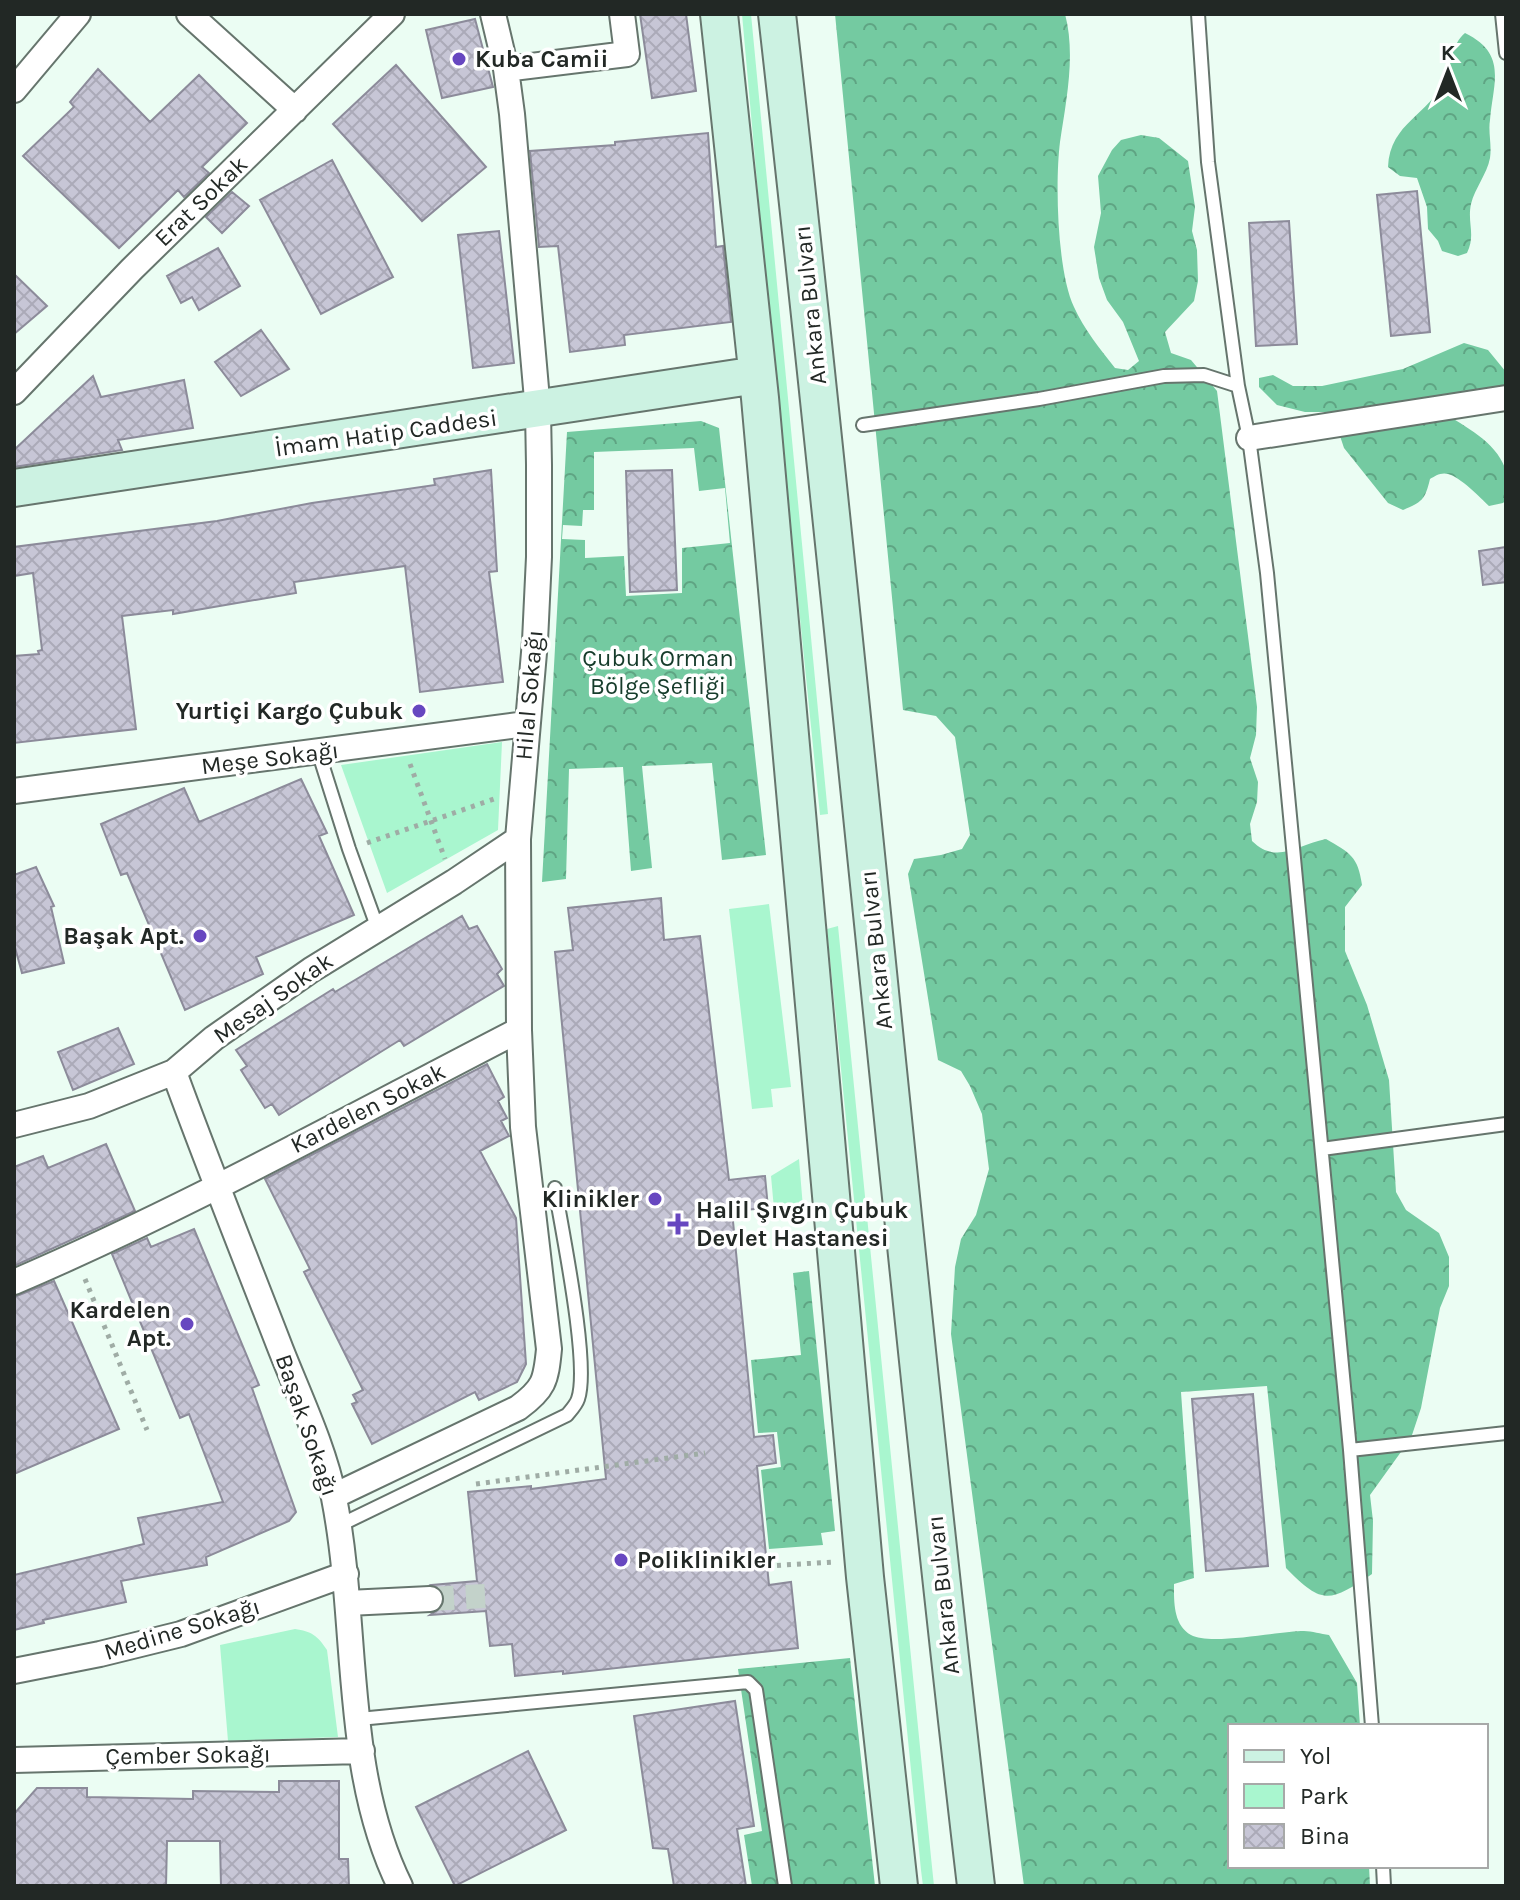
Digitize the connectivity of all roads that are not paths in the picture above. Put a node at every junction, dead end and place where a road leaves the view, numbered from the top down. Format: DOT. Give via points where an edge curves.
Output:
graph roads {
  1 [pos="78,14"];
  2 [pos="189,14"];
  3 [pos="392,14"];
  4 [pos="493,14"];
  5 [pos="622,14"];
  6 [pos="719,14"];
  7 [pos="777,14"];
  8 [pos="1198,14"];
  9 [pos="1502,14"];
  10 [pos="1506,53"];
  11 [pos="506,69"];
  12 [pos="14,90"];
  13 [pos="295,110"];
  14 [pos="757,375"];
  15 [pos="1238,386"];
  16 [pos="14,392"];
  17 [pos="1506,398"];
  18 [pos="538,411"];
  19 [pos="863,425"];
  20 [pos="1249,438"];
  21 [pos="14,488"];
  22 [pos="526,724"];
  23 [pos="318,751"];
  24 [pos="14,791"];
  25 [pos="518,839"];
  26 [pos="378,929"];
  27 [pos="519,1030"];
  28 [pos="174,1072"];
  29 [pos="1506,1124"];
  30 [pos="14,1125"];
  31 [pos="1322,1149"];
  32 [pos="217,1186"];
  33 [pos="555,1188"];
  34 [pos="14,1282"];
  35 [pos="1506,1433"];
  36 [pos="1350,1450"];
  37 [pos="334,1496"];
  38 [pos="338,1526"];
  39 [pos="346,1574"];
  40 [pos="430,1599"];
  41 [pos="348,1603"];
  42 [pos="14,1671"];
  43 [pos="359,1719"];
  44 [pos="1372,1724"];
  45 [pos="362,1751"];
  46 [pos="14,1760"];
  47 [pos="400,1886"];
  48 [pos="785,1886"];
  49 [pos="899,1886"];
  50 [pos="976,1886"];
  1 -- 12 [label="street"];
  2 -- 13 [label="street"];
  3 -- 13 [label="street, Erat Sokak"];
  4 -- 11 [label="street, Hilal Sokağı"];
  5 -- 11 [label="street" via="627,54"];
  6 -- 14 [label="main road"];
  7 -- 50 [label="main road, Ankara Bulvarı"];
  8 -- 15 [label="lane" via="1208,162"];
  9 -- 10 [label="lane"];
  11 -- 18 [label="street, Hilal Sokağı"];
  13 -- 16 [label="street, Erat Sokak"];
  14 -- 18 [label="main road, İmam Hatip Caddesi"];
  14 -- 49 [label="main road" via="865,1577"];
  15 -- 19 [label="lane" via="1204,375 1164,376"];
  15 -- 20 [label="lane"];
  17 -- 20 [label="street"];
  18 -- 21 [label="main road, İmam Hatip Caddesi"];
  18 -- 22 [label="street, Hilal Sokağı" via="539,557"];
  20 -- 31 [label="lane" via="1267,573"];
  22 -- 23 [label="street, Meşe Sokağı"];
  22 -- 25 [label="street, Hilal Sokağı"];
  23 -- 24 [label="street, Meşe Sokağı"];
  23 -- 26 [label="lane"];
  25 -- 26 [label="street, Mesaj Sokak"];
  25 -- 27 [label="street, Hilal Sokağı"];
  26 -- 28 [label="street, Mesaj Sokak" via="311,970"];
  27 -- 32 [label="street, Kardelen Sokak"];
  27 -- 37 [label="street, Hilal Sokağı" via="523,1127 549,1349 546,1377 538,1394 518,1408"];
  28 -- 30 [label="street, Mesaj Sokak" via="89,1106"];
  28 -- 32 [label="street, Başak Sokağı"];
  29 -- 31 [label="lane"];
  31 -- 36 [label="lane"];
  32 -- 34 [label="street, Kardelen Sokak"];
  32 -- 37 [label="street, Başak Sokağı"];
  33 -- 38 [label="lane" via="579,1341 578,1401 567,1415"];
  35 -- 36 [label="lane"];
  36 -- 44 [label="lane"];
  37 -- 38 [label="street, Başak Sokağı"];
  38 -- 39 [label="street, Başak Sokağı"];
  39 -- 41 [label="street, Başak Sokağı"];
  39 -- 42 [label="street, Medine Sokağı" via="181,1634"];
  40 -- 41 [label="street"];
  41 -- 43 [label="street, Başak Sokağı"];
  43 -- 45 [label="street, Başak Sokağı"];
  43 -- 48 [label="lane" via="748,1682 756,1690"];
  45 -- 46 [label="street, Çember Sokağı"];
  45 -- 47 [label="street, Başak Sokağı" via="374,1811"];
}
